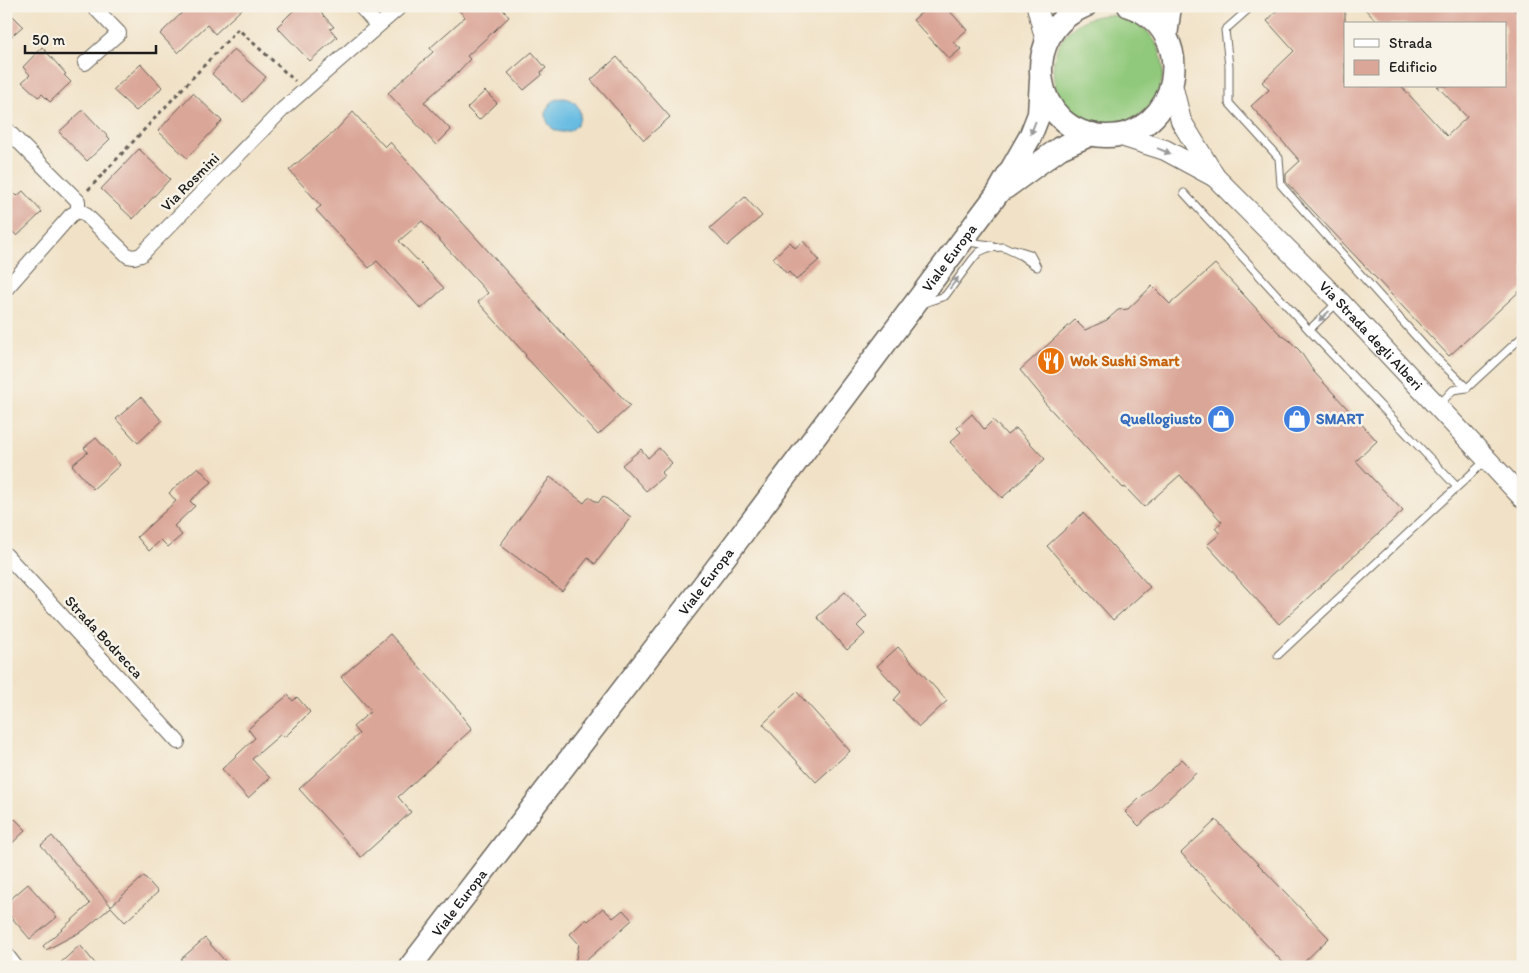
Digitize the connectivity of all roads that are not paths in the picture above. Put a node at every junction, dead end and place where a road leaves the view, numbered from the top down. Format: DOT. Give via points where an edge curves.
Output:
graph roads {
  1 [pos="94,6"];
  2 [pos="360,6"];
  3 [pos="401,6"];
  4 [pos="1037,6"];
  5 [pos="1085,6"];
  6 [pos="1129,6"];
  7 [pos="1170,6"];
  8 [pos="1252,6"];
  9 [pos="378,26"];
  10 [pos="1166,36"];
  11 [pos="1046,42"];
  12 [pos="85,63"];
  13 [pos="1041,80"];
  14 [pos="1172,84"];
  15 [pos="6,130"];
  16 [pos="1092,134"];
  17 [pos="1118,135"];
  18 [pos="1215,177"];
  19 [pos="1184,192"];
  20 [pos="998,193"];
  21 [pos="78,206"];
  22 [pos="962,242"];
  23 [pos="6,289"];
  24 [pos="1339,301"];
  25 [pos="914,307"];
  26 [pos="1309,330"];
  27 [pos="1523,336"];
  28 [pos="1467,388"];
  29 [pos="1438,406"];
  30 [pos="1487,460"];
  31 [pos="1457,488"];
  32 [pos="1523,498"];
  33 [pos="6,555"];
  34 [pos="1278,655"];
  35 [pos="178,742"];
  36 [pos="6,954"];
  37 [pos="16,967"];
  38 [pos="410,967"];
  1 -- 12 [label="street" via="119,33"];
  2 -- 9 [label="street"];
  3 -- 9 [label="street, Via Rosmini"];
  4 -- 11 [label="main road"];
  5 -- 11 [label="main road, Viale Europa" via="1061,20"];
  6 -- 10 [label="main road, Viale Europa" via="1156,23"];
  7 -- 10 [label="main road, Viale Europa"];
  8 -- 28 [label="lane" via="1225,30 1229,103 1279,158 1281,185 1427,349"];
  9 -- 21 [label="street, Via Rosmini" via="283,110 141,254 128,256"];
  10 -- 14 [label="main road, Viale Europa" via="1173,58"];
  11 -- 13 [label="main road, Viale Europa" via="1040,67"];
  13 -- 16 [label="main road, Viale Europa" via="1050,105 1058,115 1068,124"];
  13 -- 20 [label="main road, Viale Europa, one-way" via="1038,114 1030,137"];
  14 -- 17 [label="main road, Viale Europa" via="1162,108 1153,118 1131,132"];
  14 -- 18 [label="main road, Via Strada degli Alberi" via="1181,121"];
  15 -- 21 [label="street"];
  16 -- 17 [label="main road, Viale Europa"];
  16 -- 20 [label="main road, Viale Europa" via="1060,148"];
  17 -- 18 [label="main road, Via Strada degli Alberi, one-way" via="1166,150"];
  18 -- 24 [label="main road, Via Strada degli Alberi"];
  19 -- 26 [label="lane"];
  20 -- 22 [label="main road, Viale Europa"];
  21 -- 23 [label="street"];
  22 -- 25 [label="main road, Viale Europa"];
  25 -- 22 [label="lane, one-way" via="945,296 979,252 988,248 1003,247 1020,256 1037,268 1030,254 1016,249"];
  24 -- 26 [label="lane, one-way"];
  24 -- 29 [label="main road, Via Strada degli Alberi"];
  25 -- 38 [label="main road, Viale Europa"];
  26 -- 31 [label="lane"];
  27 -- 28 [label="lane"];
  28 -- 29 [label="lane" via="1454,390"];
  29 -- 30 [label="main road, Via Strada degli Alberi"];
  30 -- 31 [label="lane"];
  30 -- 32 [label="main road, Via Strada degli Alberi"];
  31 -- 34 [label="lane"];
  33 -- 35 [label="street, Strada Bodrecca"];
  36 -- 37 [label="street"];
}
